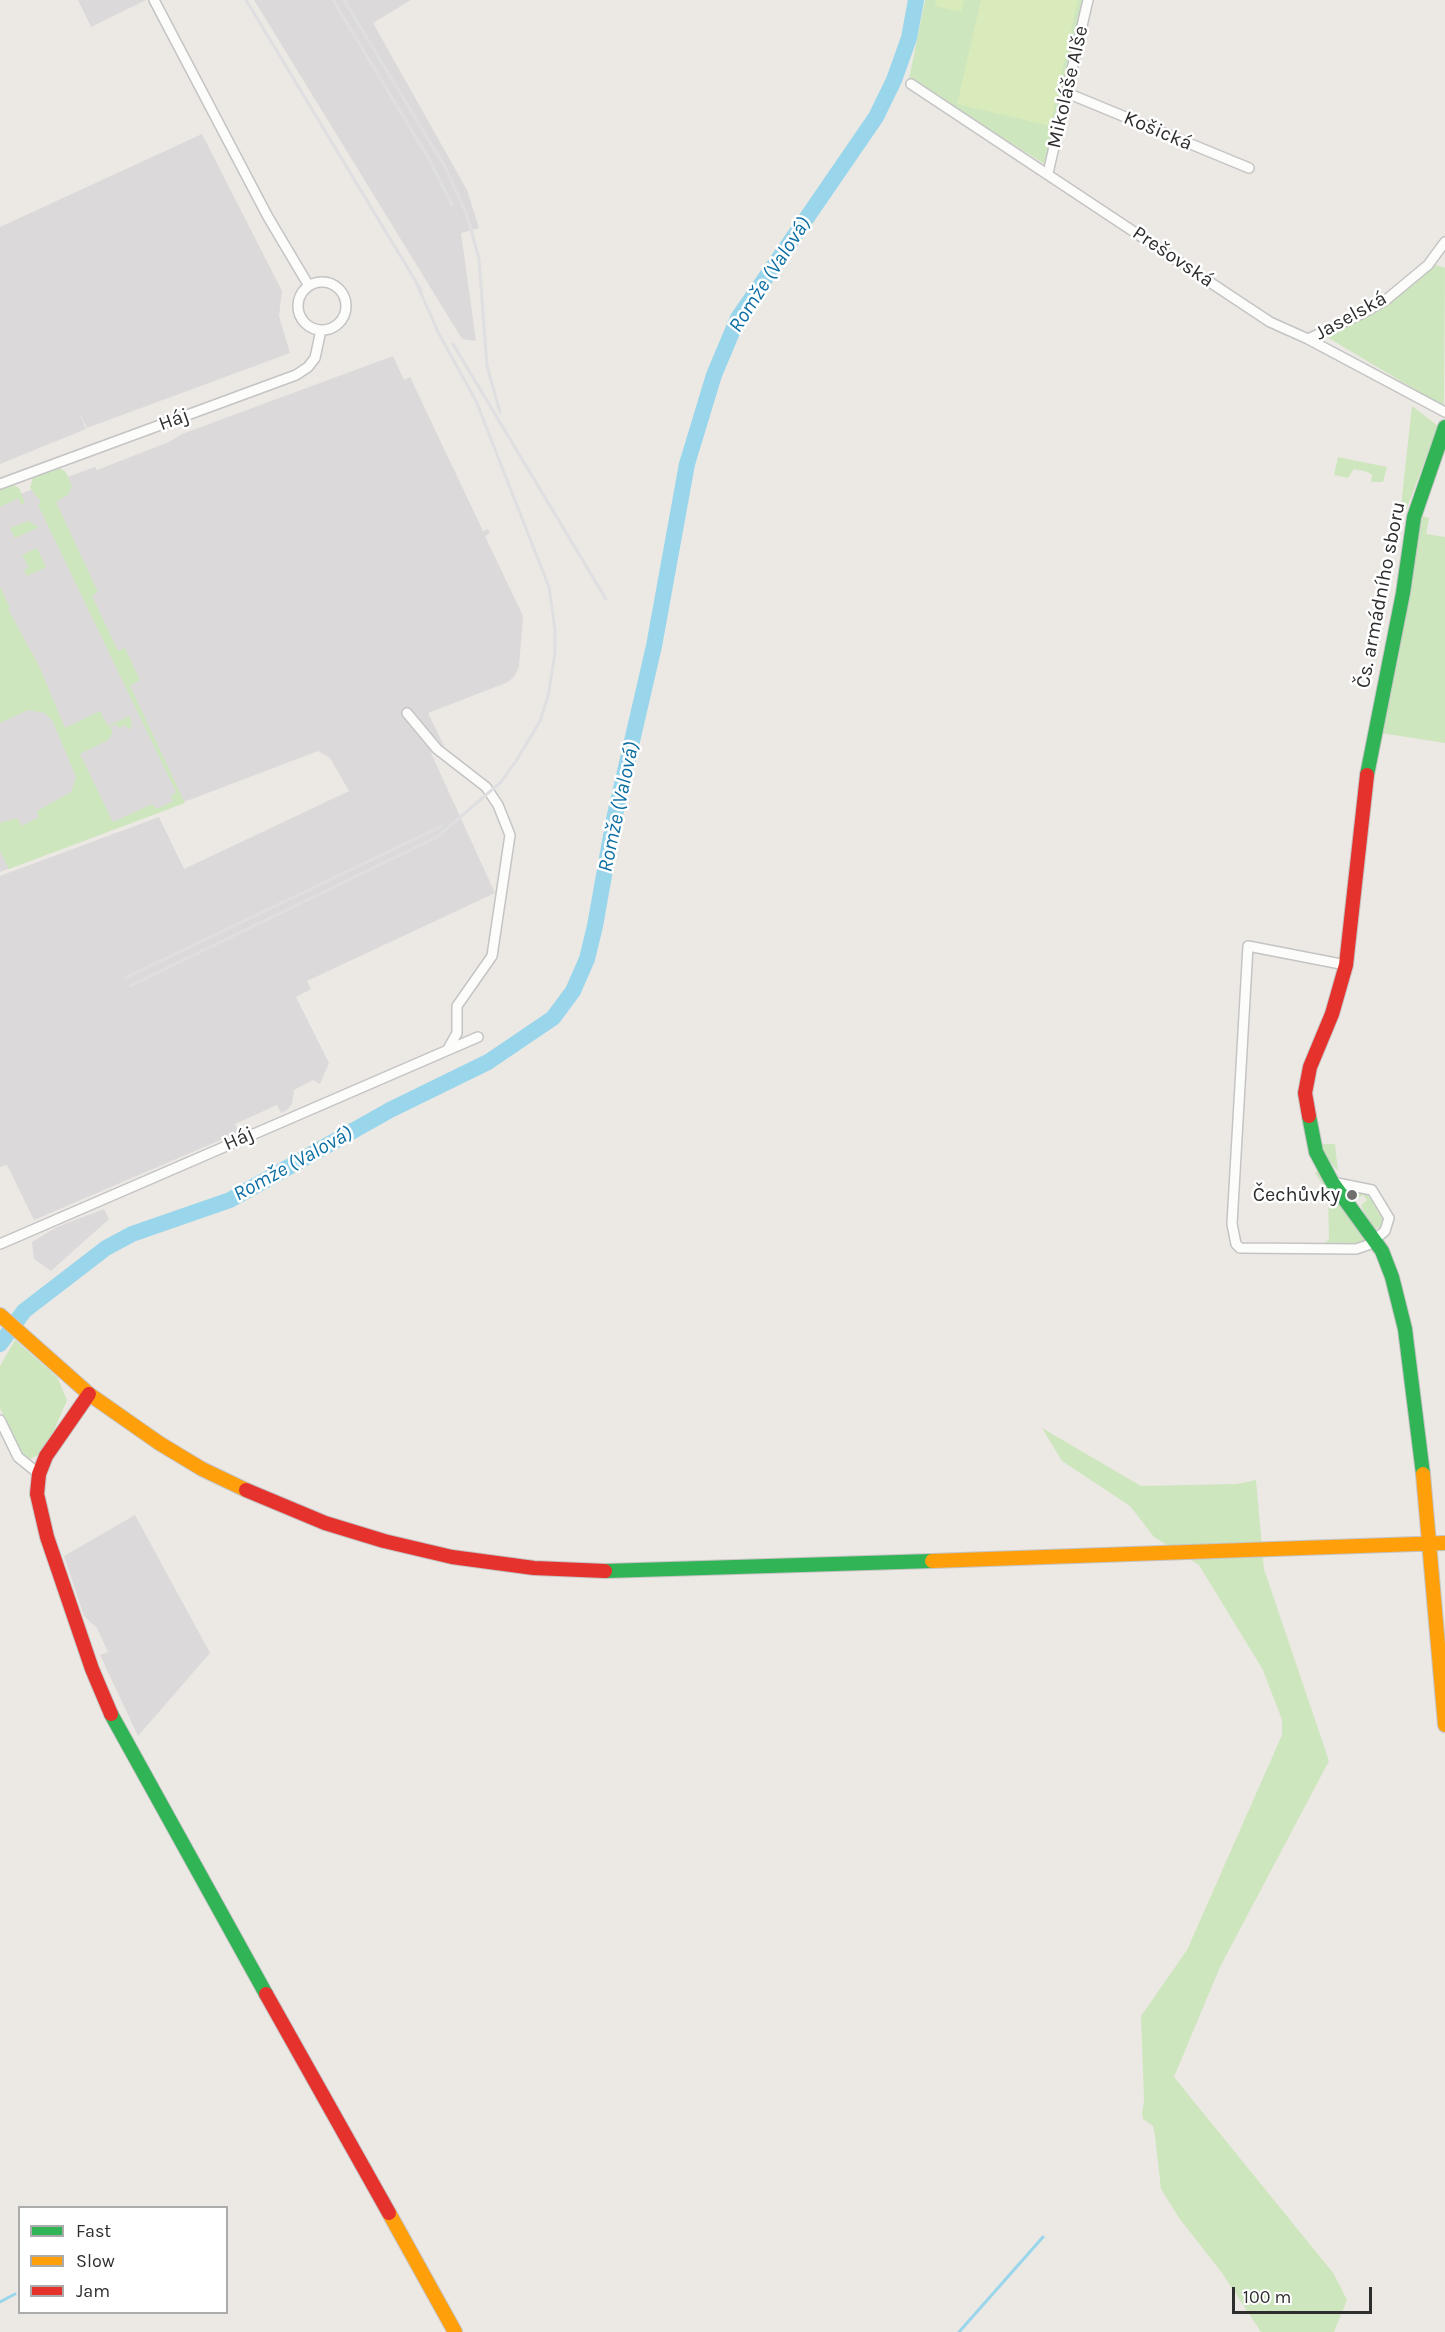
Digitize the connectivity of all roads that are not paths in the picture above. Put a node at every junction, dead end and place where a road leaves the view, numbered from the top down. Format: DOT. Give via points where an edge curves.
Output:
graph roads {
  1 [pos="154,0"];
  2 [pos="1088,0"];
  3 [pos="911,84"];
  4 [pos="1067,93"];
  5 [pos="1249,168"];
  6 [pos="1048,173"];
  7 [pos="1445,242"];
  8 [pos="309,286"];
  9 [pos="321,330"];
  10 [pos="1308,339"];
  11 [pos="1445,412"];
  12 [pos="1444,432"];
  13 [pos="0,484"];
  14 [pos="407,713"];
  15 [pos="1346,965"];
  16 [pos="478,1037"];
  17 [pos="446,1050"];
  18 [pos="1332,1182"];
  19 [pos="1375,1240"];
  20 [pos="0,1244"];
  21 [pos="0,1315"];
  22 [pos="89,1394"];
  23 [pos="0,1420"];
  24 [pos="39,1474"];
  25 [pos="1445,1543"];
  26 [pos="1429,1544"];
  27 [pos="1445,1725"];
  28 [pos="455,2332"];
  1 -- 8 [label="street" via="167,14 268,217"];
  2 -- 4 [label="street, Mikoláše Alše"];
  3 -- 6 [label="street, Prešovská"];
  4 -- 5 [label="street, Košická"];
  4 -- 6 [label="street, Mikoláše Alše"];
  6 -- 10 [label="street, Prešovská" via="1270,322"];
  7 -- 10 [label="street, Jaselská" via="1428,265 1387,298"];
  8 -- 9 [label="street" via="299,298 299,314 309,327"];
  8 -- 9 [label="street" via="320,282 331,285 345,302 345,314 339,323"];
  9 -- 13 [label="street, Háj" via="315,358 296,375"];
  10 -- 11 [label="street, Prešovská"];
  12 -- 15 [label="street, Čs. armádního sboru" via="1413,517 1403,593 1369,758"];
  14 -- 17 [label="street" via="437,749 486,787 510,835 492,956 457,1006 456,1035"];
  15 -- 18 [label="street, Čs. armádního sboru" via="1332,1014 1310,1067 1305,1093 1313,1144"];
  15 -- 19 [label="street" via="1248,946 1233,1238 1240,1248 1356,1249"];
  16 -- 17 [label="street, Háj"];
  17 -- 20 [label="street, Háj"];
  18 -- 19 [label="street, Čs. armádního sboru"];
  18 -- 19 [label="street" via="1364,1186 1374,1192 1389,1221 1387,1230"];
  19 -- 26 [label="street, Čs. armádního sboru" via="1389,1266 1405,1329 1415,1388"];
  21 -- 22 [label="street"];
  22 -- 24 [label="street" via="49,1450"];
  22 -- 26 [label="street" via="185,1459 288,1509 384,1541 501,1565 633,1572"];
  23 -- 24 [label="street" via="18,1457"];
  24 -- 28 [label="street" via="37,1499 44,1526 81,1640 109,1710"];
  25 -- 26 [label="street"];
  26 -- 27 [label="street, Čs. armádního sboru"];
}
